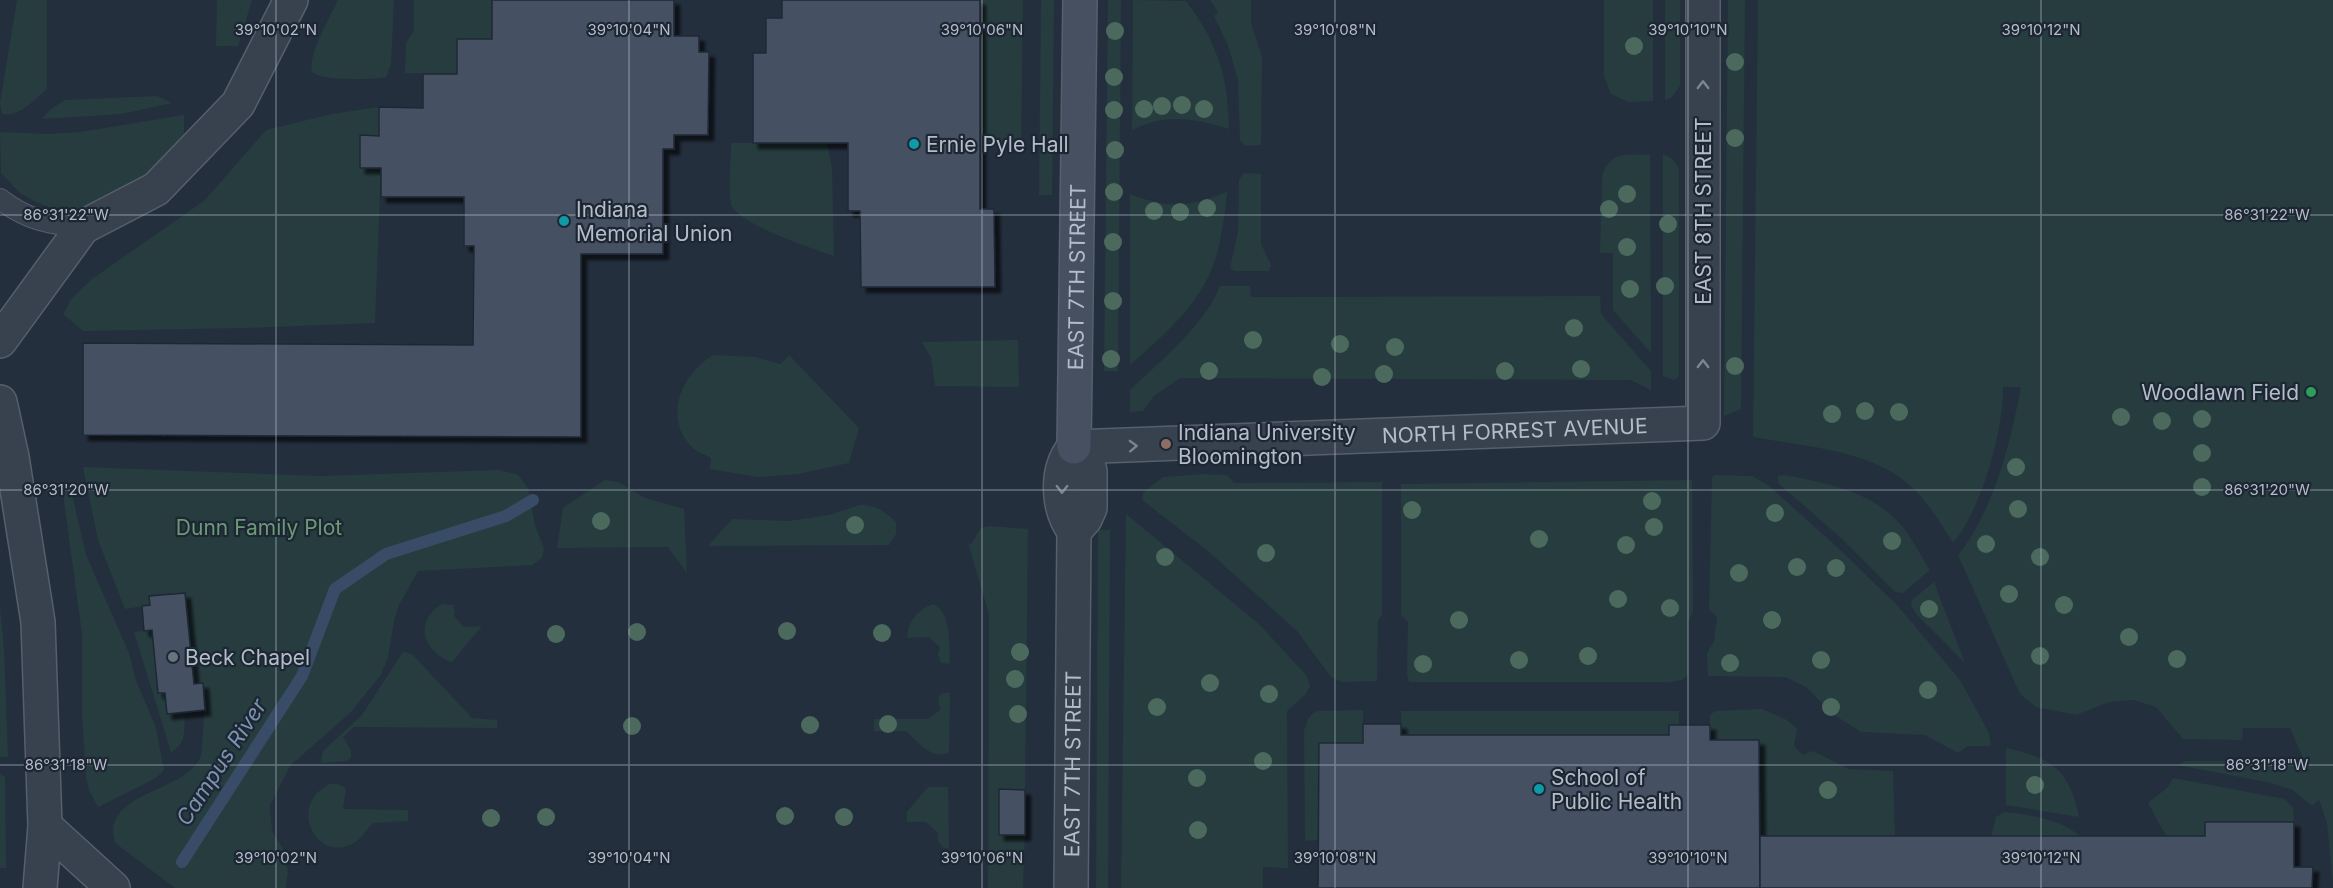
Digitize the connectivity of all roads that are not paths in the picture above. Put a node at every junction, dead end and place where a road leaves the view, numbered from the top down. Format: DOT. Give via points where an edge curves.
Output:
graph roads {
  1 [pos="291,0"];
  2 [pos="1080,0"];
  3 [pos="1703,0"];
  4 [pos="0,199"];
  5 [pos="82,227"];
  6 [pos="0,341"];
  7 [pos="0,402"];
  8 [pos="1703,423"];
  9 [pos="1074,447"];
  10 [pos="45,826"];
  11 [pos="40,888"];
  12 [pos="113,888"];
  13 [pos="1071,888"];
  1 -- 5 [label="street" via="238,104 156,189"];
  2 -- 9 [label="street, EAST 7TH STREET"];
  8 -- 3 [label="street, EAST 8TH STREET, one-way"];
  4 -- 5 [label="lane" via="37,220"];
  5 -- 6 [label="street"];
  7 -- 10 [label="street" via="38,621"];
  9 -- 8 [label="street, NORTH FORREST AVENUE, one-way"];
  9 -- 13 [label="street, EAST 7TH STREET" via="1064,462 1062,492 1064,515 1074,531"];
  10 -- 11 [label="street"];
  10 -- 12 [label="street"];
}
